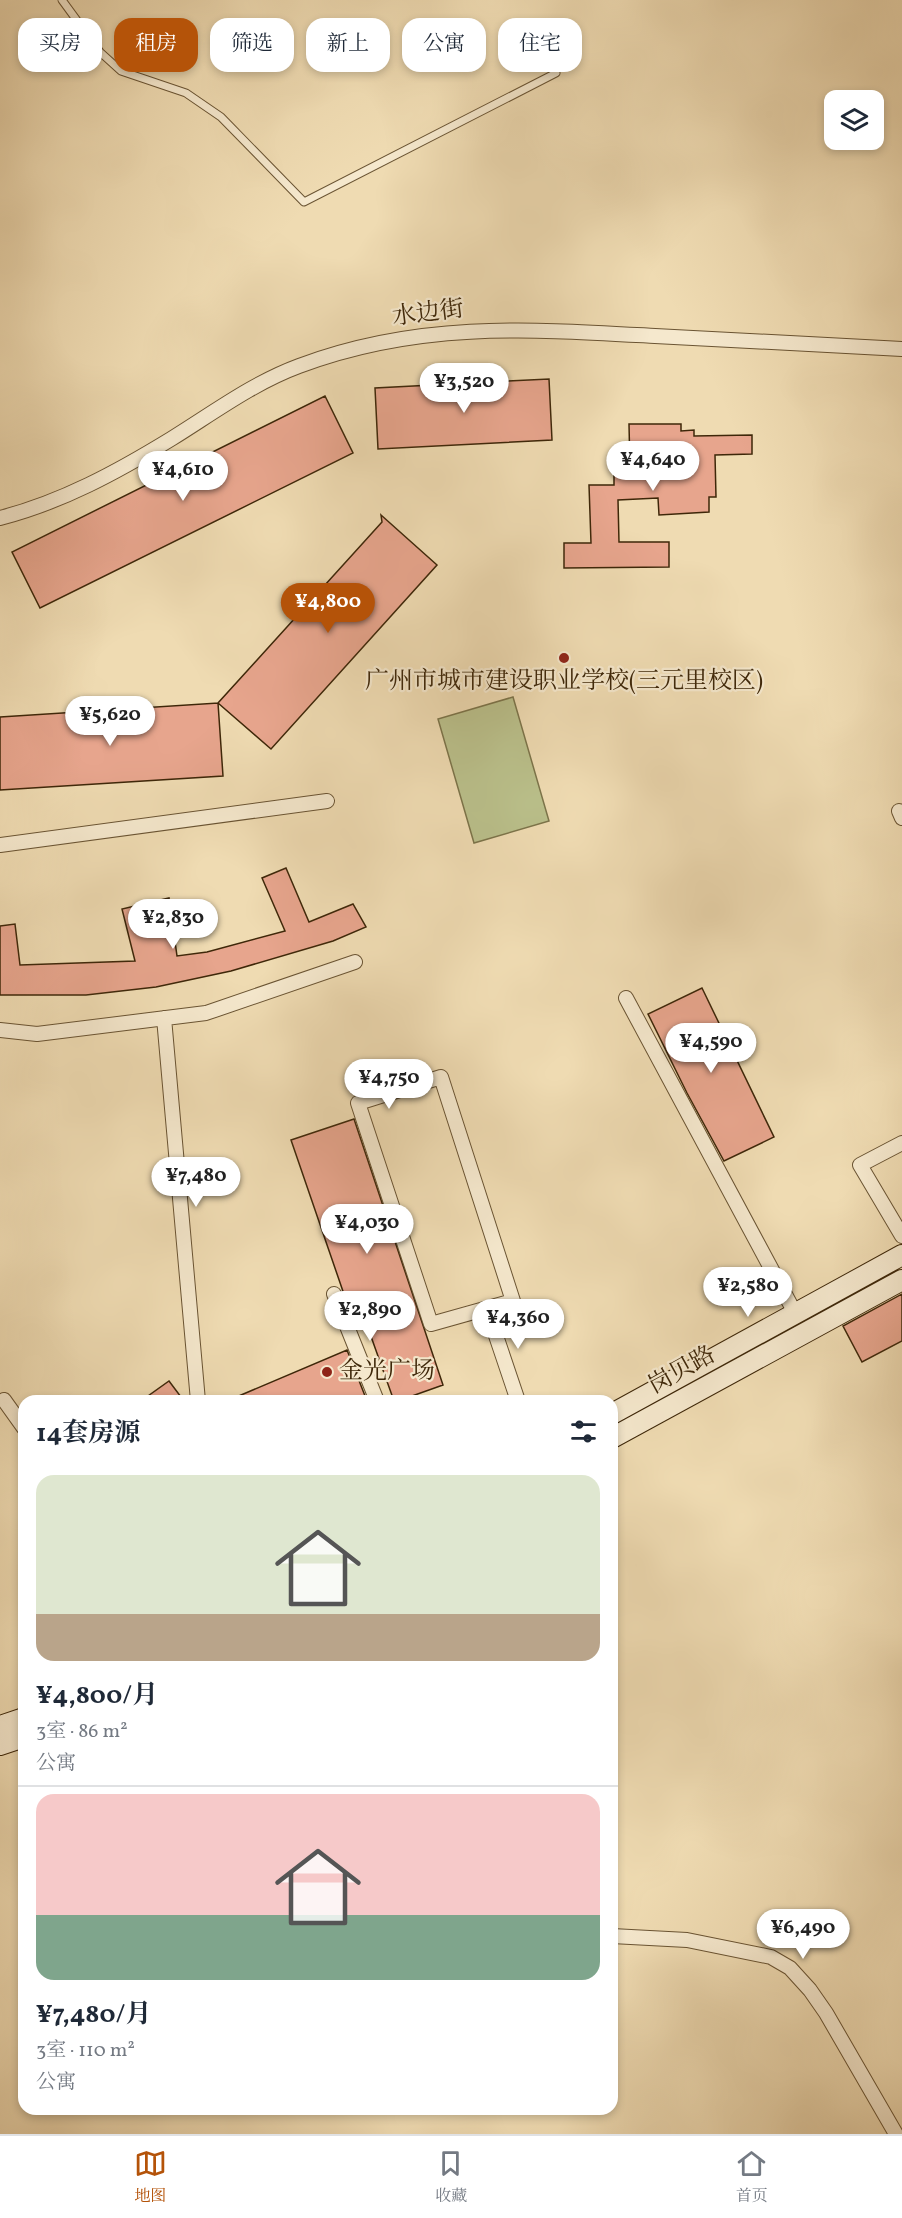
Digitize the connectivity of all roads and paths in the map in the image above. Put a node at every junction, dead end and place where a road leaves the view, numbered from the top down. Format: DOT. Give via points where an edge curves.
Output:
graph roads {
  1 [pos="63,0"];
  2 [pos="556,73"];
  3 [pos="902,349"];
  4 [pos="0,518"];
  5 [pos="327,801"];
  6 [pos="0,845"];
  7 [pos="355,962"];
  8 [pos="626,998"];
  9 [pos="164,1018"];
  10 [pos="0,1030"];
  11 [pos="902,1143"];
  12 [pos="902,1236"];
  13 [pos="902,1255"];
  14 [pos="902,1280"];
  15 [pos="334,1294"];
  16 [pos="487,1309"];
  17 [pos="795,1313"];
  18 [pos="197,1395"];
  19 [pos="375,1395"];
  20 [pos="516,1395"];
  21 [pos="4,1400"];
  22 [pos="618,1411"];
  23 [pos="18,1420"];
  24 [pos="618,1435"];
  25 [pos="18,1720"];
  26 [pos="0,1726"];
  27 [pos="18,1739"];
  28 [pos="0,1745"];
  29 [pos="618,1936"];
  30 [pos="896,2134"];
  1 -- 2 [label="lane" via="100,52 121,71 186,93 221,117 304,202"];
  3 -- 4 [label="street, 水边街" via="509,329 443,333 373,344 297,366 264,381 73,493"];
  5 -- 6 [label="street"];
  7 -- 9 [label="street" via="206,1013"];
  8 -- 17 [label="street"];
  9 -- 10 [label="street" via="37,1034"];
  9 -- 18 [label="street"];
  11 -- 12 [label="street" via="860,1165"];
  13 -- 17 [label="main road, 岗贝路"];
  14 -- 24 [label="main road, 岗贝路"];
  15 -- 19 [label="street"];
  16 -- 16 [label="street" via="431,1324 358,1104 441,1077 513,1301"];
  16 -- 20 [label="street"];
  17 -- 22 [label="main road, 岗贝路"];
  21 -- 23 [label="street"];
  25 -- 26 [label="main road"];
  27 -- 28 [label="main road"];
  29 -- 30 [label="street" via="687,1940 771,1957 790,1968 826,2013"];
}
